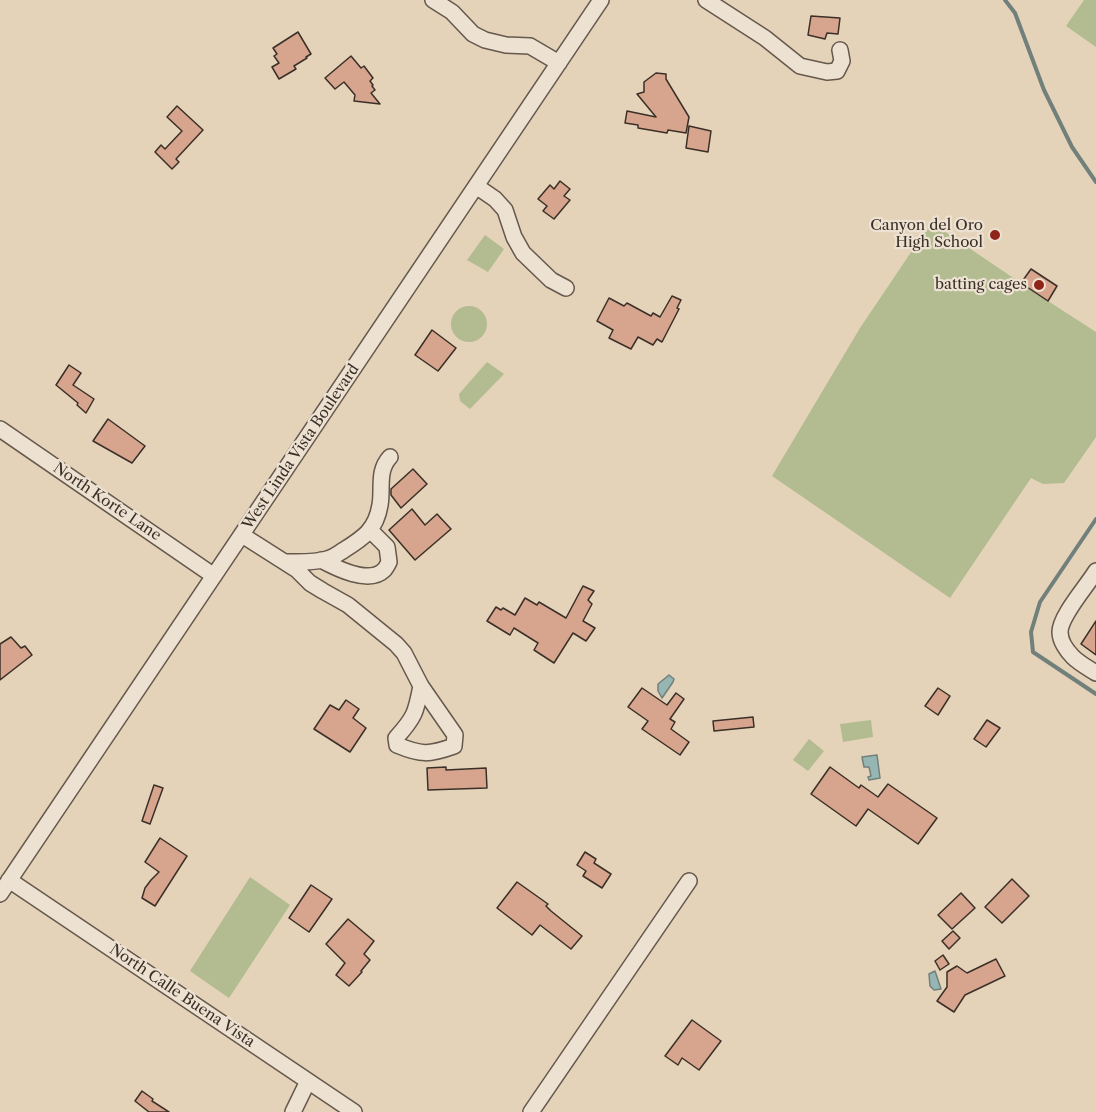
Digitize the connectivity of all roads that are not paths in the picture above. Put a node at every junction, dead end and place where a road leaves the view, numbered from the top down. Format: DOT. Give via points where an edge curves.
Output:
graph roads {
  1 [pos="433,0"];
  2 [pos="601,0"];
  3 [pos="706,0"];
  4 [pos="840,50"];
  5 [pos="559,63"];
  6 [pos="476,186"];
  7 [pos="566,288"];
  8 [pos="0,429"];
  9 [pos="390,457"];
  10 [pos="370,530"];
  11 [pos="242,535"];
  12 [pos="321,560"];
  13 [pos="286,562"];
  14 [pos="1096,571"];
  15 [pos="214,576"];
  16 [pos="1096,674"];
  17 [pos="421,686"];
  18 [pos="9,880"];
  19 [pos="689,881"];
  20 [pos="0,894"];
  21 [pos="308,1081"];
  22 [pos="293,1112"];
  23 [pos="354,1112"];
  24 [pos="531,1112"];
  1 -- 5 [label="street" via="485,40 530,46"];
  2 -- 5 [label="street, West Linda Vista Boulevard"];
  3 -- 4 [label="street" via="800,66 837,71 842,61"];
  5 -- 6 [label="street, West Linda Vista Boulevard"];
  6 -- 7 [label="street" via="505,210 524,253"];
  6 -- 11 [label="street, West Linda Vista Boulevard"];
  8 -- 15 [label="street, North Korte Lane"];
  9 -- 10 [label="street" via="384,463 381,504"];
  10 -- 12 [label="street" via="365,537"];
  10 -- 12 [label="street" via="387,547 389,562 383,571 373,576 360,575"];
  11 -- 13 [label="street"];
  11 -- 15 [label="street, West Linda Vista Boulevard"];
  12 -- 13 [label="street"];
  13 -- 17 [label="street" via="396,644"];
  14 -- 16 [label="street" via="1062,621 1060,632 1067,650"];
  15 -- 18 [label="street, West Linda Vista Boulevard"];
  17 -- 17 [label="street" via="455,735 454,746 435,753 414,752 397,745 396,738 416,710"];
  18 -- 20 [label="street, West Linda Vista Boulevard"];
  18 -- 21 [label="street, North Calle Buena Vista"];
  19 -- 24 [label="street"];
  21 -- 22 [label="street"];
  21 -- 23 [label="street, North Calle Buena Vista"];
}
